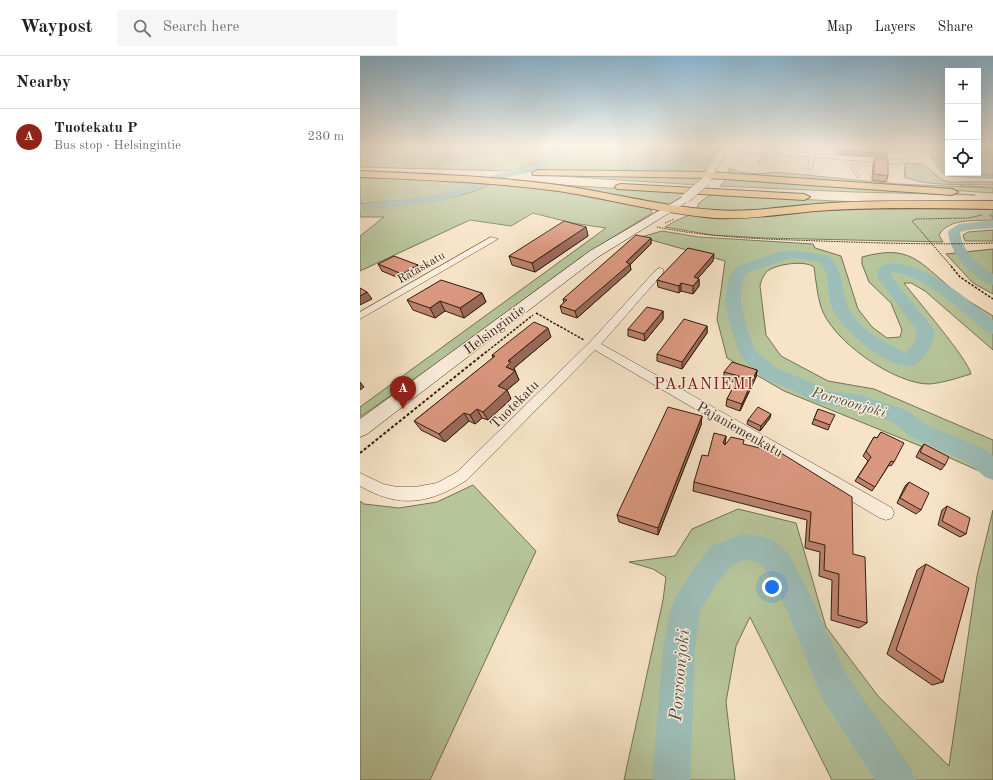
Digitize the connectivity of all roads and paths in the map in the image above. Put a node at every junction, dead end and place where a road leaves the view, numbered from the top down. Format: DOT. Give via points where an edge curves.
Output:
graph roads {
  1 [pos="533,180"];
  2 [pos="566,180"];
  3 [pos="583,180"];
  4 [pos="710,180"];
  5 [pos="744,180"];
  6 [pos="961,192"];
  7 [pos="981,194"];
  8 [pos="993,194"];
  9 [pos="993,198"];
  10 [pos="993,204"];
  11 [pos="680,210"];
  12 [pos="984,214"];
  13 [pos="657,227"];
  14 [pos="651,230"];
  15 [pos="494,239"];
  16 [pos="993,243"];
  17 [pos="933,244"];
  18 [pos="660,271"];
  19 [pos="993,299"];
  20 [pos="360,316"];
  21 [pos="594,345"];
  22 [pos="360,429"];
  23 [pos="360,453"];
  24 [pos="360,479"];
  25 [pos="886,513"];
  1 -- 11 [label="highway" via="572,190"];
  2 -- 10 [label="highway" via="772,196"];
  3 -- 9 [label="highway" via="759,190"];
  4 -- 11 [label="main road, Helsingintie"];
  5 -- 6 [label="highway"];
  7 -- 8 [label="highway"];
  10 -- 11 [label="highway" via="839,206 735,215"];
  11 -- 13 [label="path" via="687,215"];
  11 -- 22 [label="main road, Helsingintie" via="630,232 594,254"];
  12 -- 17 [label="path" via="968,218 913,220"];
  13 -- 14 [label="path"];
  13 -- 17 [label="path" via="724,237"];
  15 -- 20 [label="street, Rataskatu"];
  16 -- 17 [label="path"];
  17 -- 19 [label="path" via="964,280"];
  18 -- 21 [label="street, Tuotekatu"];
  21 -- 23 [label="path" via="536,313"];
  21 -- 24 [label="street, Tuotekatu" via="462,476 440,489 415,494 397,494 380,490"];
  21 -- 25 [label="street, Pajaniemenkatu"];
}
